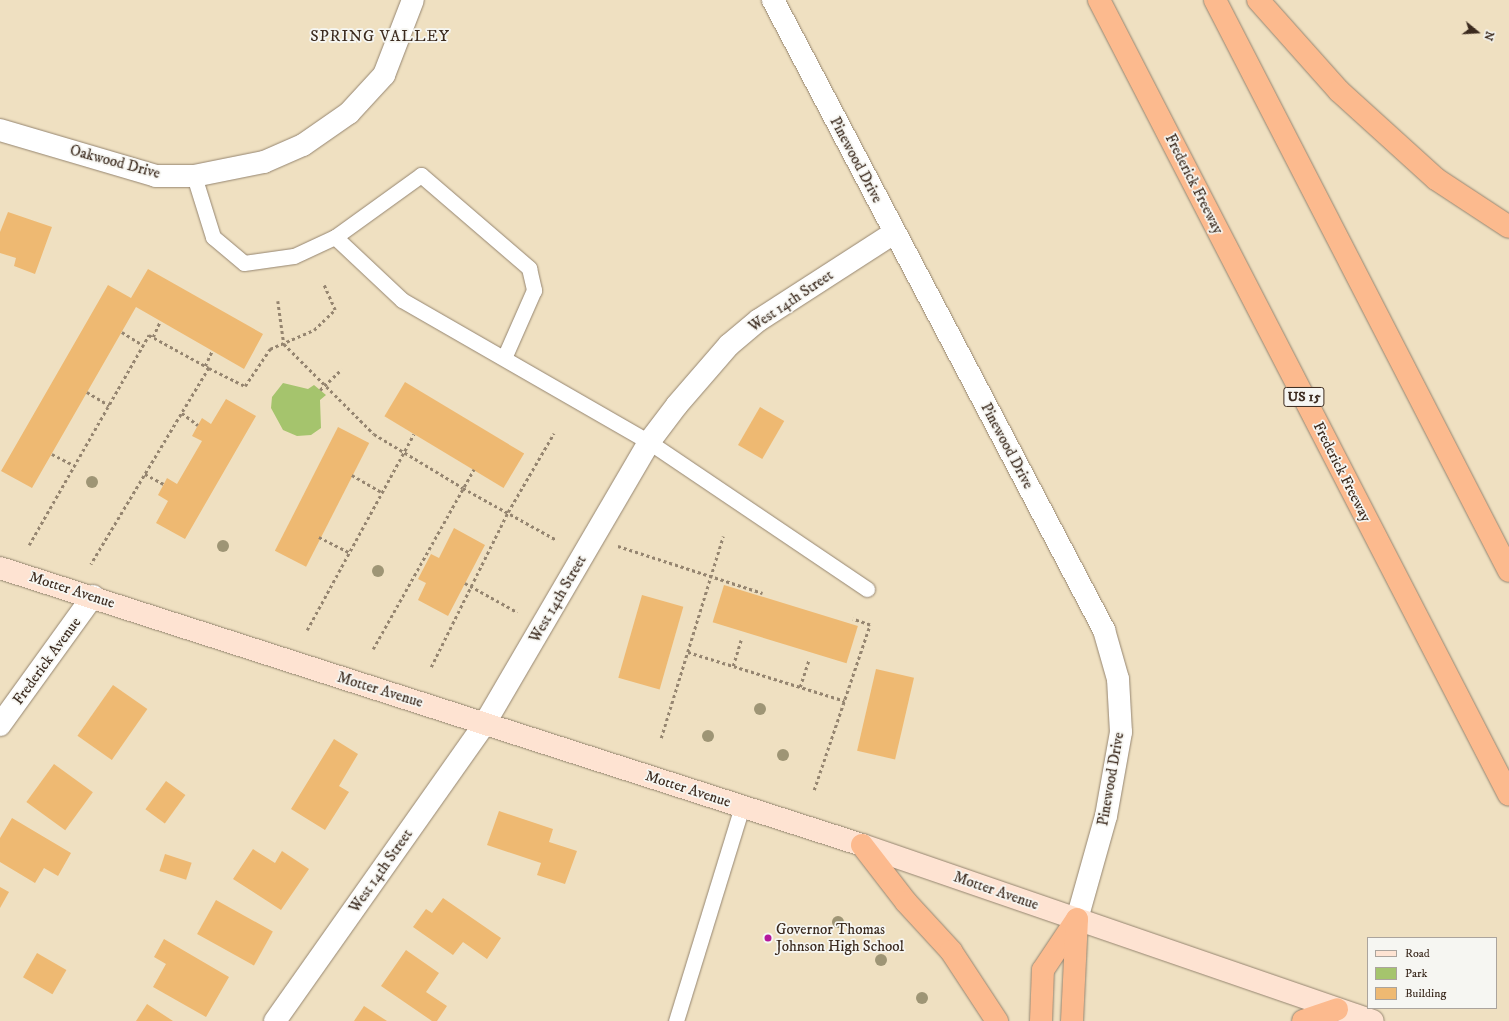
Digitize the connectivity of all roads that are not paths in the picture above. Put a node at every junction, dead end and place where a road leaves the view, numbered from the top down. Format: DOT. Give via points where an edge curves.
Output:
graph roads {
  1 [pos="413,0"];
  2 [pos="773,0"];
  3 [pos="1099,0"];
  4 [pos="1214,0"];
  5 [pos="1258,0"];
  6 [pos="0,130"];
  7 [pos="194,176"];
  8 [pos="1509,227"];
  9 [pos="894,233"];
  10 [pos="334,237"];
  11 [pos="504,358"];
  12 [pos="649,442"];
  13 [pos="0,568"];
  14 [pos="1509,571"];
  15 [pos="867,589"];
  16 [pos="93,596"];
  17 [pos="486,723"];
  18 [pos="0,725"];
  19 [pos="1509,795"];
  20 [pos="742,807"];
  21 [pos="862,845"];
  22 [pos="1077,919"];
  23 [pos="1338,1010"];
  24 [pos="274,1021"];
  25 [pos="676,1021"];
  26 [pos="997,1021"];
  27 [pos="1041,1021"];
  28 [pos="1072,1021"];
  29 [pos="1303,1021"];
  30 [pos="1373,1021"];
  1 -- 7 [label="street, Oakwood Drive" via="384,75 349,113 303,145 264,162"];
  2 -- 9 [label="street, Pinewood Drive"];
  3 -- 19 [label="highway, Frederick Freeway / US 15"];
  4 -- 14 [label="highway"];
  5 -- 8 [label="highway" via="1339,91 1436,180"];
  6 -- 7 [label="street, Oakwood Drive" via="156,176"];
  7 -- 10 [label="lane" via="213,237 244,263 294,256"];
  9 -- 12 [label="street, West 14th Street" via="759,320 700,376"];
  9 -- 22 [label="street, Pinewood Drive" via="1104,630 1118,678 1121,732 1106,816"];
  10 -- 11 [label="lane" via="402,300"];
  10 -- 11 [label="lane" via="421,175 529,268 534,290"];
  11 -- 12 [label="lane"];
  12 -- 15 [label="lane"];
  12 -- 17 [label="street, West 14th Street"];
  13 -- 16 [label="main road, Motter Avenue"];
  16 -- 17 [label="main road, Motter Avenue"];
  16 -- 18 [label="street, Frederick Avenue"];
  17 -- 20 [label="main road, Motter Avenue"];
  17 -- 24 [label="street, West 14th Street"];
  20 -- 21 [label="main road, Motter Avenue"];
  20 -- 25 [label="lane"];
  21 -- 22 [label="main road, Motter Avenue"];
  21 -- 26 [label="highway" via="906,902 951,951"];
  22 -- 23 [label="main road, Motter Avenue"];
  22 -- 27 [label="highway" via="1043,970"];
  22 -- 28 [label="highway"];
  23 -- 29 [label="highway"];
  23 -- 30 [label="main road, Motter Avenue"];
}
